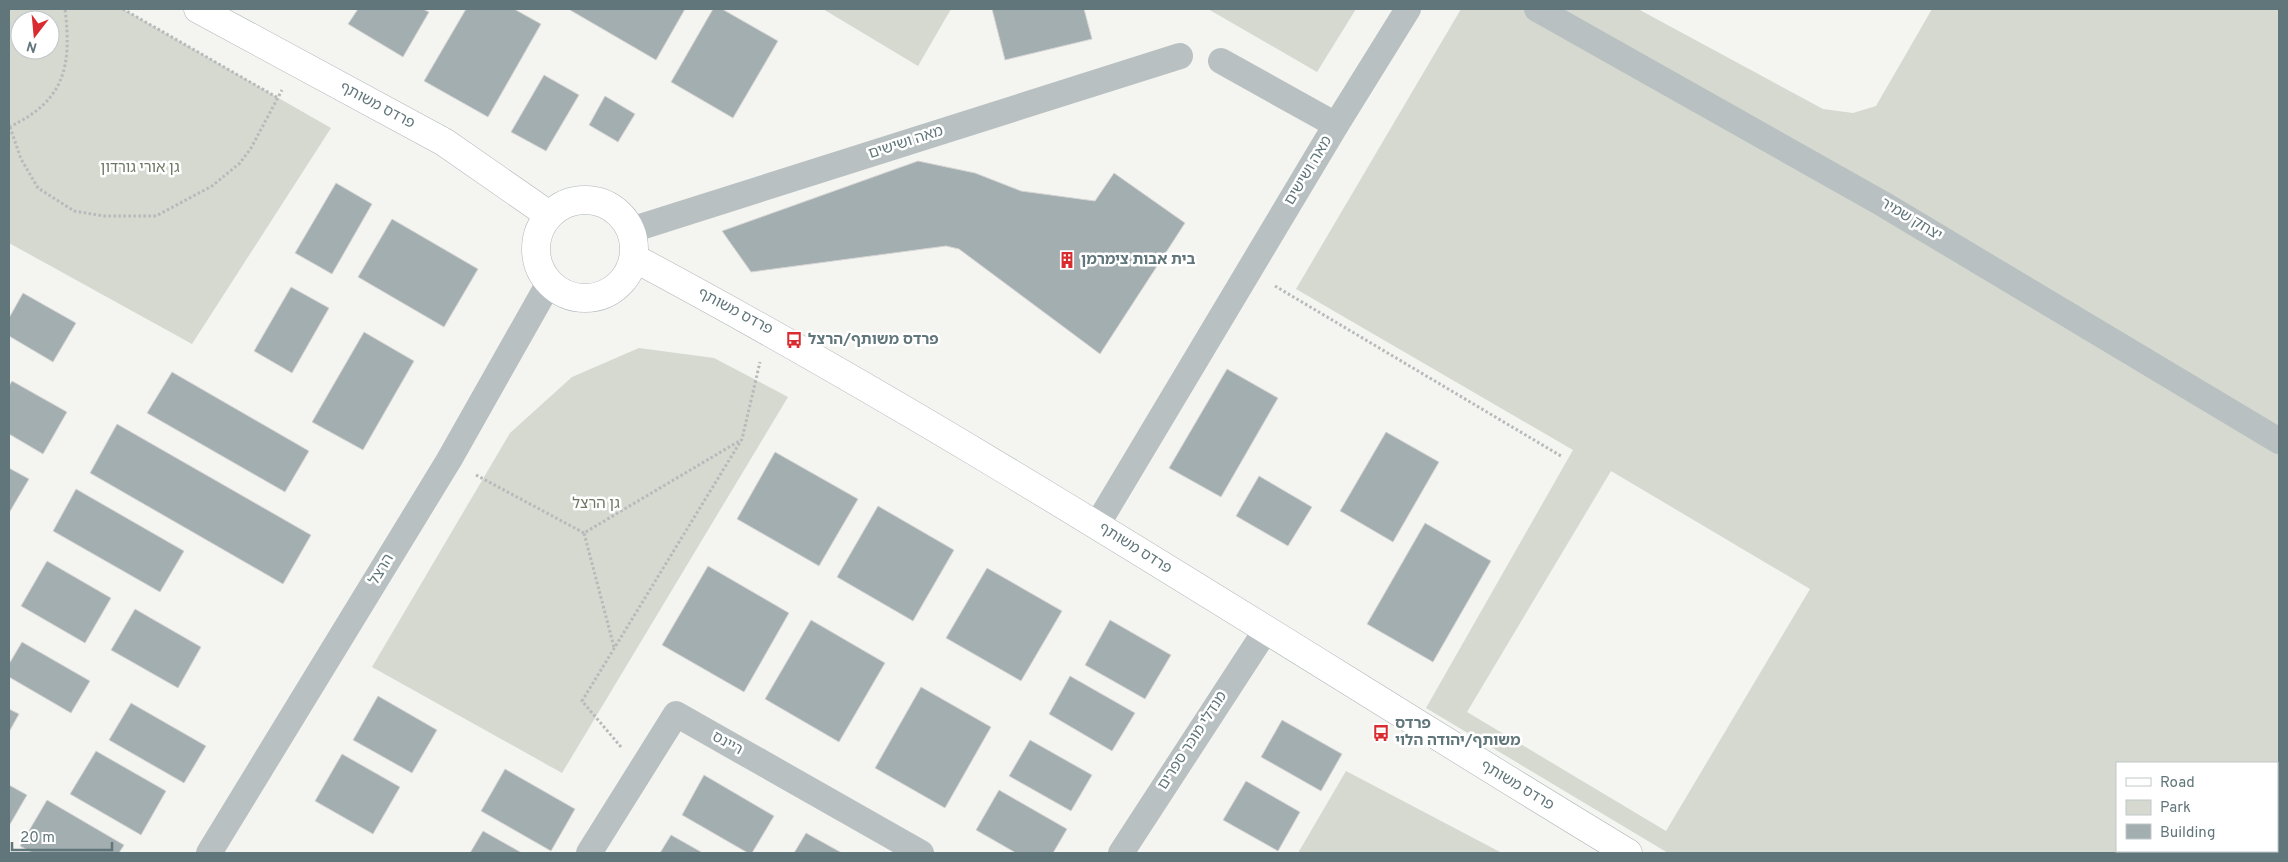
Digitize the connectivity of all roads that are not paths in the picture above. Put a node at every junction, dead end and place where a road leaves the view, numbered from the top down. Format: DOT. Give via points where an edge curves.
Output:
graph roads {
  1 [pos="198,9"];
  2 [pos="1408,9"];
  3 [pos="1537,9"];
  4 [pos="1180,56"];
  5 [pos="1221,62"];
  6 [pos="1336,125"];
  7 [pos="549,215"];
  8 [pos="630,230"];
  9 [pos="634,258"];
  10 [pos="549,283"];
  11 [pos="2279,441"];
  12 [pos="1097,525"];
  13 [pos="1266,630"];
  14 [pos="209,853"];
  15 [pos="589,853"];
  16 [pos="922,853"];
  17 [pos="1121,853"];
  18 [pos="1628,853"];
  1 -- 7 [label="street, פרדס משותף" via="444,142"];
  2 -- 6 [label="street, מאה ושישים"];
  3 -- 11 [label="street, יצחק שמיר" via="1883,204"];
  4 -- 8 [label="street, מאה ושישים"];
  5 -- 6 [label="street, מאה ושישים"];
  6 -- 12 [label="street, מאה ושישים"];
  7 -- 8 [label="street" via="573,201 600,202 623,218"];
  7 -- 10 [label="street" via="536,242 536,257"];
  8 -- 9 [label="street"];
  9 -- 10 [label="street" via="619,285 606,294 592,298 576,297 562,293"];
  9 -- 12 [label="street, פרדס משותף" via="767,330"];
  10 -- 14 [label="street, הרצל" via="449,460"];
  12 -- 13 [label="street, פרדס משותף"];
  13 -- 17 [label="street, מנדלי מוכר ספרים"];
  13 -- 18 [label="street, פרדס משותף"];
  15 -- 16 [label="street, ריינס" via="676,714"];
}
